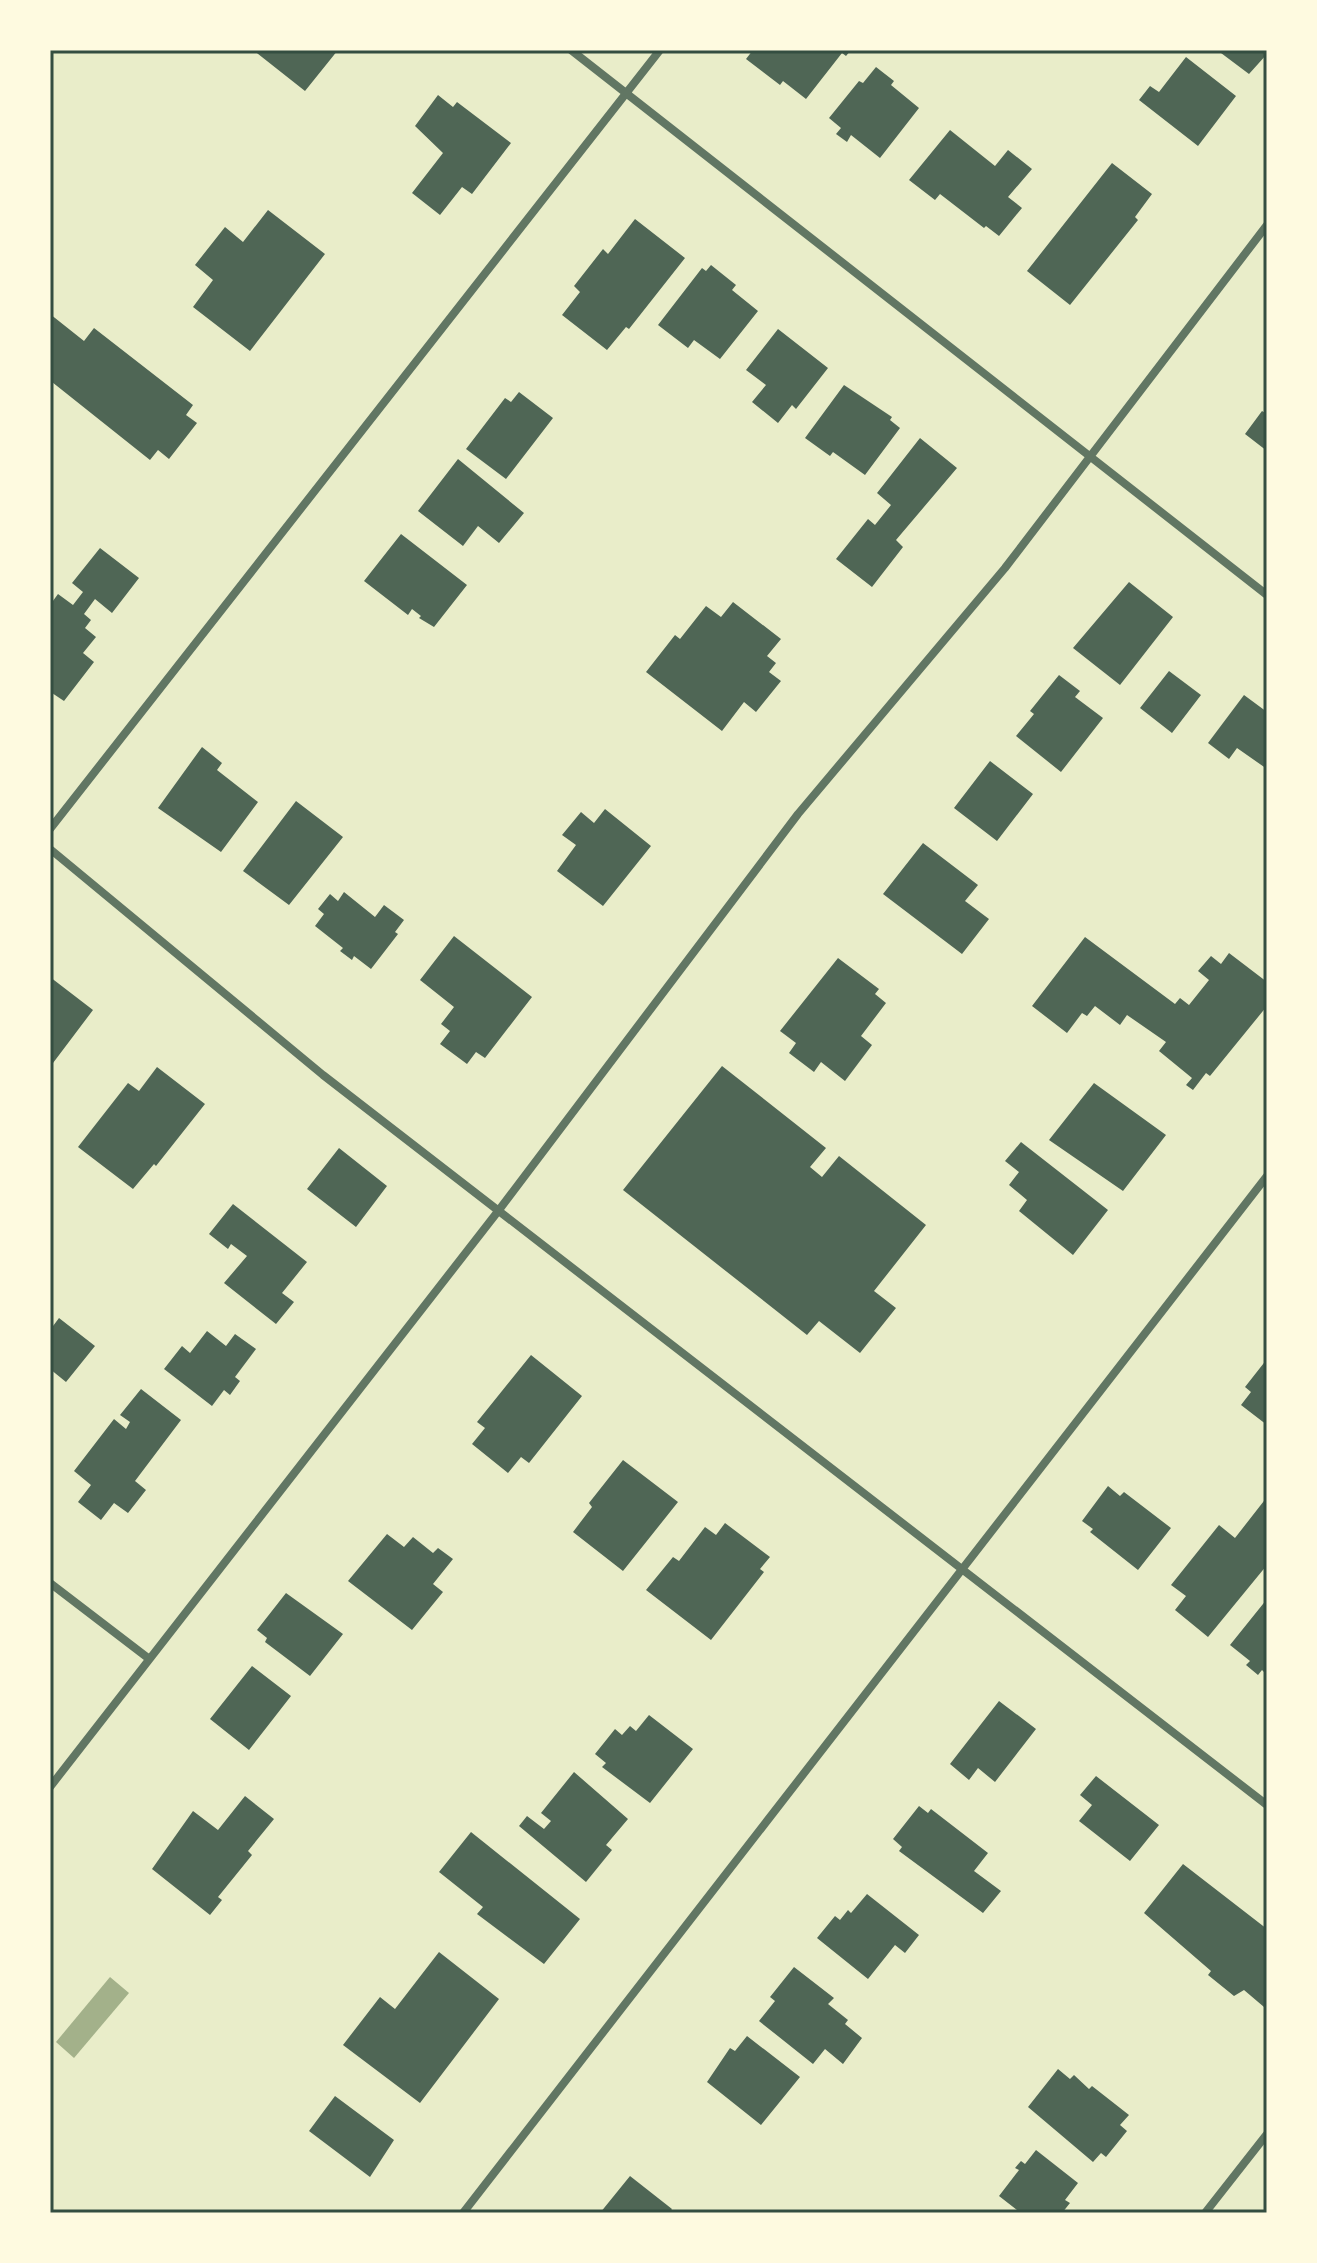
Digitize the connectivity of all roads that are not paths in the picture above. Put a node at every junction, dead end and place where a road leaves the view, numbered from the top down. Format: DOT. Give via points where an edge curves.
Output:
graph roads {
  1 [pos="571,50"];
  2 [pos="660,50"];
  3 [pos="626,93"];
  4 [pos="1267,225"];
  5 [pos="1089,455"];
  6 [pos="1267,595"];
  7 [pos="50,829"];
  8 [pos="50,849"];
  9 [pos="1267,1176"];
  10 [pos="499,1210"];
  11 [pos="961,1568"];
  12 [pos="50,1583"];
  13 [pos="148,1658"];
  14 [pos="50,1787"];
  15 [pos="1267,1805"];
  16 [pos="1267,2134"];
  17 [pos="463,2213"];
  18 [pos="1205,2213"];
  1 -- 3 [label="street"];
  2 -- 3 [label="street"];
  3 -- 5 [label="street"];
  3 -- 7 [label="street"];
  4 -- 5 [label="street"];
  5 -- 6 [label="street"];
  5 -- 10 [label="street" via="1005,568 798,814"];
  8 -- 10 [label="street" via="323,1075"];
  9 -- 11 [label="street"];
  10 -- 11 [label="street"];
  10 -- 13 [label="street"];
  11 -- 15 [label="street"];
  11 -- 17 [label="street"];
  12 -- 13 [label="street"];
  13 -- 14 [label="street"];
  16 -- 18 [label="street"];
}
